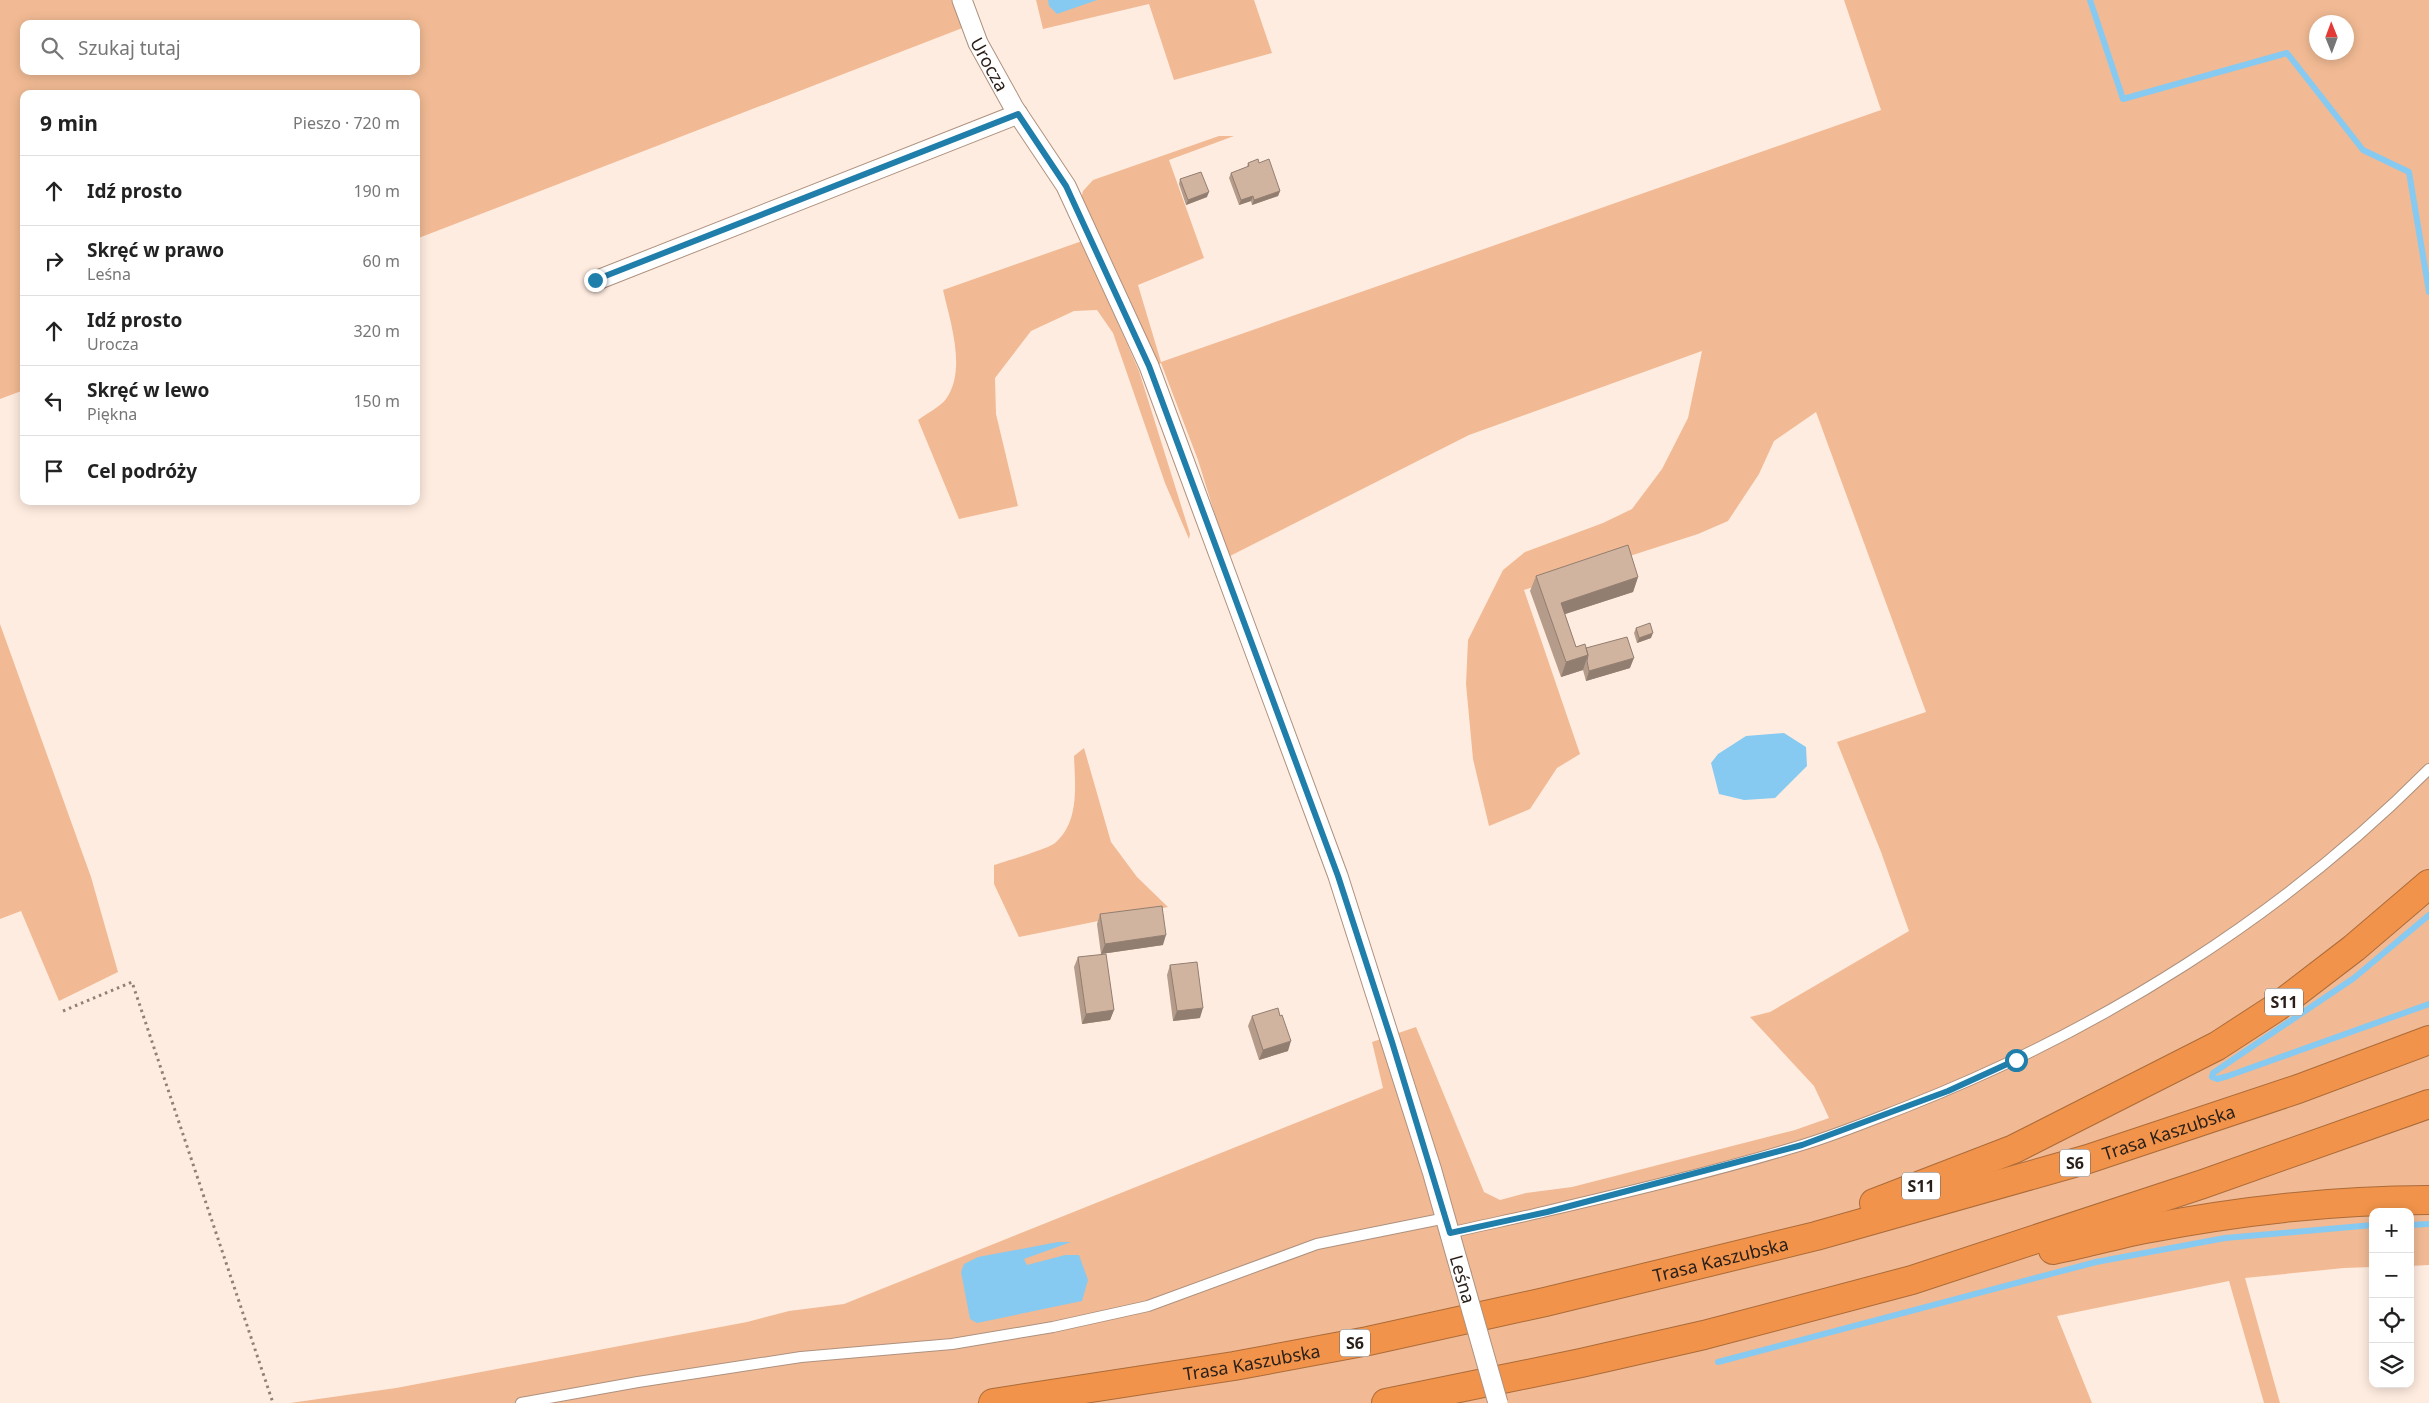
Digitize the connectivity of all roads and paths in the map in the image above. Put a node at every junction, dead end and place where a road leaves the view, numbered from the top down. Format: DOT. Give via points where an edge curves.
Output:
graph roads {
  1 [pos="962,0"];
  2 [pos="1018,114"];
  3 [pos="595,280"];
  4 [pos="2429,769"];
  5 [pos="2429,884"];
  6 [pos="63,1011"];
  7 [pos="2429,1040"];
  8 [pos="1392,1042"];
  9 [pos="2429,1104"];
  10 [pos="2429,1200"];
  11 [pos="1448,1225"];
  12 [pos="1713,1261"];
  13 [pos="1912,1280"];
  14 [pos="273,1403"];
  15 [pos="521,1403"];
  16 [pos="993,1403"];
  17 [pos="1386,1403"];
  18 [pos="1498,1403"];
  1 -- 2 [label="street, Urocza" via="978,43"];
  2 -- 3 [label="street"];
  2 -- 8 [label="street, Urocza" via="1066,186 1149,366 1338,876"];
  4 -- 11 [label="lane" via="2372,823 2259,914 2112,1009 2016,1060 1948,1091 1802,1145 1547,1212"];
  5 -- 12 [label="highway, S11" via="2278,1007 2208,1050 2014,1149 1912,1190"];
  6 -- 14 [label="path" via="132,982"];
  7 -- 12 [label="highway, Trasa Kaszubska / S6" via="2298,1089 2088,1159 1825,1234"];
  8 -- 11 [label="street, Leśna"];
  9 -- 13 [label="highway" via="2212,1181"];
  10 -- 13 [label="highway" via="2316,1206 2206,1218"];
  11 -- 15 [label="lane" via="1317,1244 1148,1306 1053,1328 952,1344 801,1357"];
  11 -- 18 [label="street, Leśna, bridge"];
  12 -- 16 [label="highway, Trasa Kaszubska / S6" via="1368,1341"];
  13 -- 17 [label="highway" via="1685,1339"];
}
